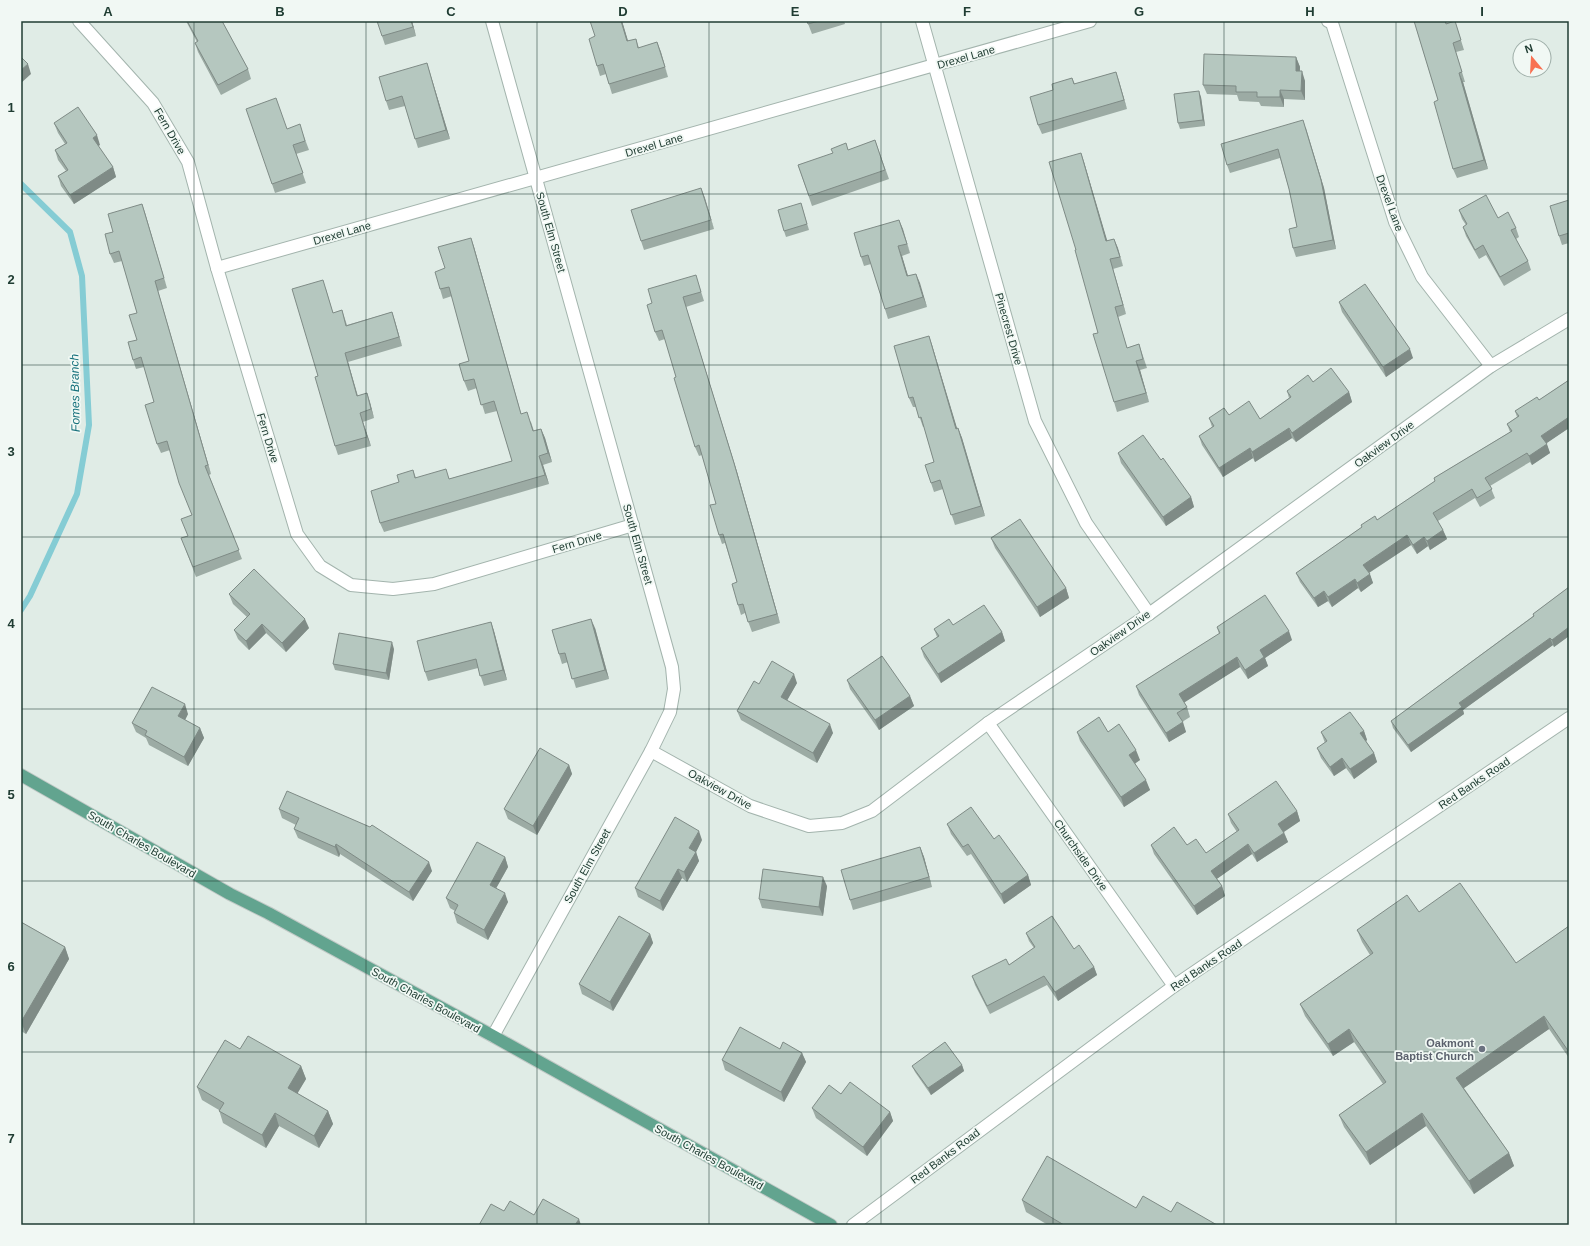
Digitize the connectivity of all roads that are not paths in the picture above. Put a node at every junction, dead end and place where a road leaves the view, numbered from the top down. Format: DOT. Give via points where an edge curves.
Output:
graph roads {
  1 [pos="78,21"];
  2 [pos="492,21"];
  3 [pos="922,21"];
  4 [pos="1090,21"];
  5 [pos="1328,21"];
  6 [pos="935,66"];
  7 [pos="536,178"];
  8 [pos="217,268"];
  9 [pos="1569,319"];
  10 [pos="1491,366"];
  11 [pos="633,525"];
  12 [pos="1149,614"];
  13 [pos="1569,718"];
  14 [pos="988,724"];
  15 [pos="651,750"];
  16 [pos="21,775"];
  17 [pos="1174,986"];
  18 [pos="492,1036"];
  19 [pos="831,1225"];
  20 [pos="853,1225"];
  1 -- 8 [label="street, Fern Drive" via="153,102 188,162"];
  2 -- 7 [label="street, South Elm Street"];
  3 -- 6 [label="street, Pinecrest Drive"];
  4 -- 6 [label="street, Drexel Lane"];
  5 -- 10 [label="street, Drexel Lane" via="1332,24 1395,222 1422,277"];
  6 -- 7 [label="street, Drexel Lane"];
  6 -- 12 [label="street, Pinecrest Drive" via="1035,421 1086,523"];
  7 -- 8 [label="street, Drexel Lane"];
  7 -- 11 [label="street, South Elm Street"];
  8 -- 11 [label="street, Fern Drive" via="297,534 320,566 351,585 393,589 434,584"];
  9 -- 10 [label="street, Oakview Drive"];
  10 -- 12 [label="street, Oakview Drive"];
  11 -- 15 [label="street, South Elm Street" via="672,667 674,689 670,712"];
  12 -- 14 [label="street, Oakview Drive"];
  13 -- 17 [label="street, Red Banks Road"];
  14 -- 15 [label="street, Oakview Drive" via="872,811 842,823 809,826 750,806"];
  14 -- 17 [label="street, Churchside Drive"];
  15 -- 18 [label="street, South Elm Street"];
  16 -- 18 [label="main road, South Charles Boulevard" via="230,894"];
  17 -- 20 [label="street, Red Banks Road"];
  18 -- 19 [label="main road, South Charles Boulevard"];
}
